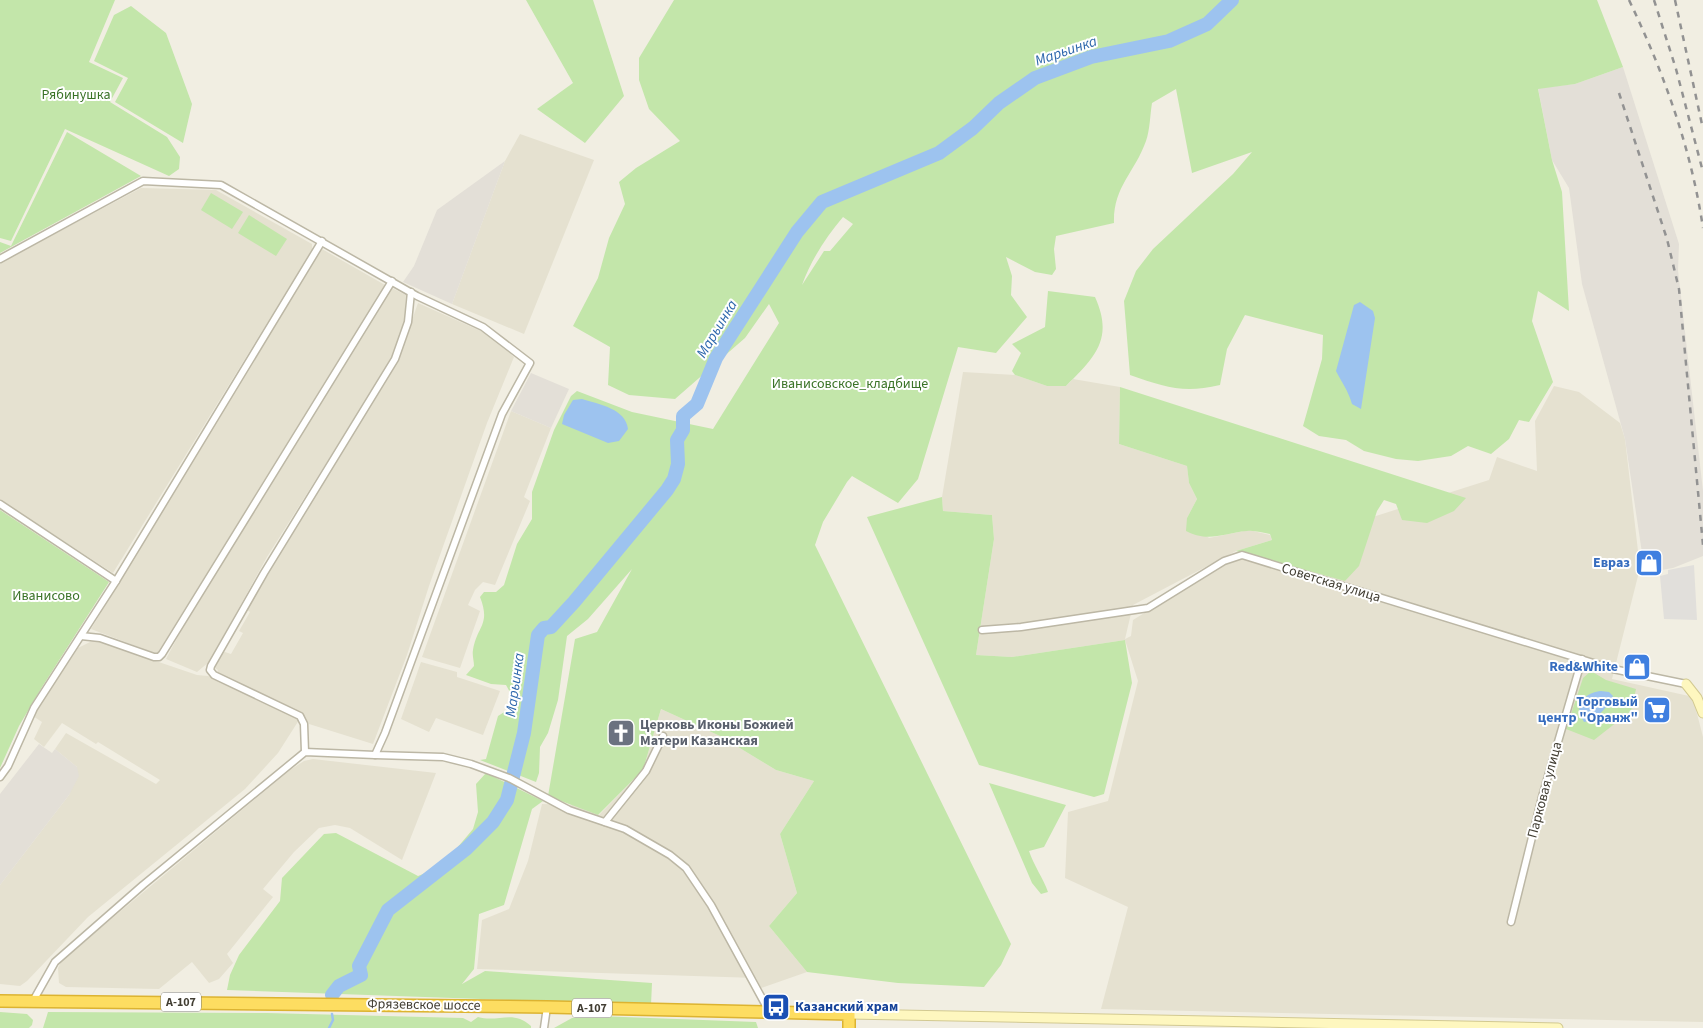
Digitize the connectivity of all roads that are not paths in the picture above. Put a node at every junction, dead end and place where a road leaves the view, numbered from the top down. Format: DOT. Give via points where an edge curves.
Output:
graph roads {
  1 [pos="322,241"];
  2 [pos="0,259"];
  3 [pos="392,281"];
  4 [pos="411,292"];
  5 [pos="0,504"];
  6 [pos="116,581"];
  7 [pos="982,630"];
  8 [pos="81,636"];
  9 [pos="1582,659"];
  10 [pos="1686,684"];
  11 [pos="1703,713"];
  12 [pos="663,736"];
  13 [pos="305,752"];
  14 [pos="375,754"];
  15 [pos="0,777"];
  16 [pos="605,822"];
  17 [pos="1511,922"];
  18 [pos="0,1001"];
  19 [pos="33,1001"];
  20 [pos="547,1007"];
  21 [pos="770,1013"];
  22 [pos="849,1014"];
  23 [pos="544,1028"];
  24 [pos="849,1028"];
  25 [pos="1558,1028"];
  1 -- 2 [label="street" via="220,185 143,181"];
  1 -- 3 [label="street"];
  1 -- 6 [label="street"];
  3 -- 4 [label="street"];
  3 -- 8 [label="street" via="162,654 154,657 100,638"];
  4 -- 13 [label="street" via="408,322 395,359 264,573 210,670 300,716 304,724"];
  4 -- 14 [label="street" via="483,327 530,363 502,414"];
  5 -- 6 [label="street"];
  6 -- 8 [label="street"];
  7 -- 9 [label="street, Советская улица" via="1148,608 1224,561 1242,555"];
  8 -- 15 [label="street" via="34,708"];
  9 -- 10 [label="street, Советская улица"];
  9 -- 17 [label="street, Парковая улица" via="1542,797"];
  10 -- 11 [label="street"];
  12 -- 16 [label="street" via="646,771"];
  13 -- 14 [label="street"];
  13 -- 19 [label="street" via="55,962"];
  14 -- 16 [label="street" via="443,757 471,764 510,778 569,810"];
  16 -- 21 [label="street" via="649,841 686,868 711,905"];
  18 -- 19 [label="highway, Фрязевское шоссе / А-107"];
  19 -- 20 [label="highway, Фрязевское шоссе / А-107"];
  20 -- 21 [label="highway, Фрязевское шоссе / А-107"];
  20 -- 23 [label="street"];
  21 -- 22 [label="highway, Фрязевское шоссе / А-107"];
  22 -- 24 [label="highway"];
  22 -- 25 [label="street"];
}
